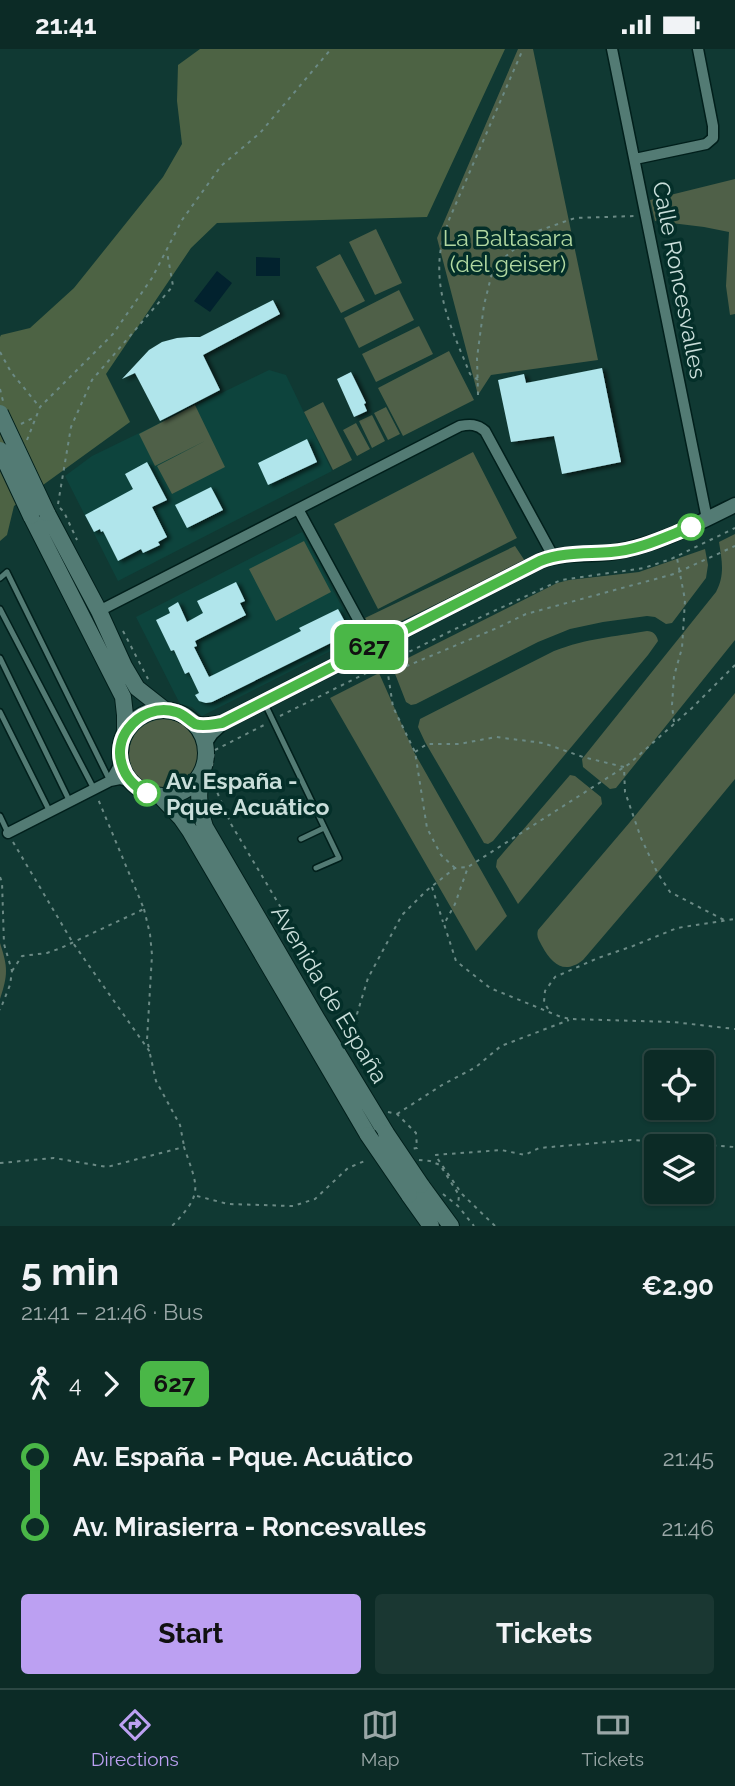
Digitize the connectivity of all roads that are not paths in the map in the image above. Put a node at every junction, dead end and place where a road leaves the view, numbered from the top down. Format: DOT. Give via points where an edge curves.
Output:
graph roads {
  1 [pos="612,49"];
  2 [pos="698,49"];
  3 [pos="635,159"];
  4 [pos="3,412"];
  5 [pos="0,450"];
  6 [pos="735,505"];
  7 [pos="47,509"];
  8 [pos="298,509"];
  9 [pos="707,519"];
  10 [pos="552,557"];
  11 [pos="0,578"];
  12 [pos="0,609"];
  13 [pos="99,611"];
  14 [pos="372,645"];
  15 [pos="0,658"];
  16 [pos="263,701"];
  17 [pos="169,707"];
  18 [pos="0,712"];
  19 [pos="194,718"];
  20 [pos="222,723"];
  21 [pos="125,732"];
  22 [pos="205,742"];
  23 [pos="121,762"];
  24 [pos="209,777"];
  25 [pos="110,781"];
  26 [pos="131,782"];
  27 [pos="94,789"];
  28 [pos="161,797"];
  29 [pos="70,802"];
  30 [pos="50,812"];
  31 [pos="0,816"];
  32 [pos="324,828"];
  33 [pos="8,833"];
  34 [pos="301,839"];
  35 [pos="316,868"];
  36 [pos="415,1190"];
  37 [pos="431,1226"];
  38 [pos="450,1226"];
  1 -- 3 [label="street, Calle Roncesvalles"];
  2 -- 3 [label="street" via="713,138 706,145"];
  3 -- 9 [label="street, Calle Roncesvalles"];
  4 -- 7 [label="main road, bridge"];
  5 -- 7 [label="main road, bridge"];
  6 -- 9 [label="street"];
  7 -- 13 [label="main road"];
  7 -- 21 [label="main road" via="122,697"];
  8 -- 10 [label="street" via="469,424 485,431"];
  8 -- 13 [label="street"];
  8 -- 14 [label="street"];
  9 -- 10 [label="street" via="642,545"];
  10 -- 14 [label="street"];
  11 -- 25 [label="lane" via="7,572"];
  12 -- 27 [label="lane"];
  13 -- 17 [label="main road" via="137,688"];
  14 -- 16 [label="street"];
  15 -- 29 [label="lane"];
  16 -- 20 [label="street"];
  16 -- 32 [label="lane"];
  17 -- 19 [label="main road"];
  17 -- 21 [label="main road" via="149,712"];
  18 -- 30 [label="lane"];
  19 -- 20 [label="street" via="206,725"];
  19 -- 22 [label="main road"];
  20 -- 22 [label="street"];
  21 -- 23 [label="main road"];
  22 -- 24 [label="main road"];
  23 -- 25 [label="street"];
  23 -- 26 [label="main road"];
  24 -- 28 [label="main road" via="173,796"];
  24 -- 36 [label="main road, Avenida de España, bridge" via="199,786 205,827 317,1019 388,1127"];
  25 -- 26 [label="street"];
  25 -- 27 [label="street"];
  26 -- 28 [label="main road"];
  27 -- 29 [label="street"];
  28 -- 36 [label="main road, Avenida de España, bridge" via="190,831 368,1135"];
  29 -- 30 [label="street"];
  30 -- 33 [label="street"];
  31 -- 33 [label="lane"];
  32 -- 34 [label="lane"];
  32 -- 35 [label="lane" via="339,858"];
  36 -- 37 [label="main road, Avenida de España"];
  36 -- 38 [label="main road, Avenida de España"];
}
